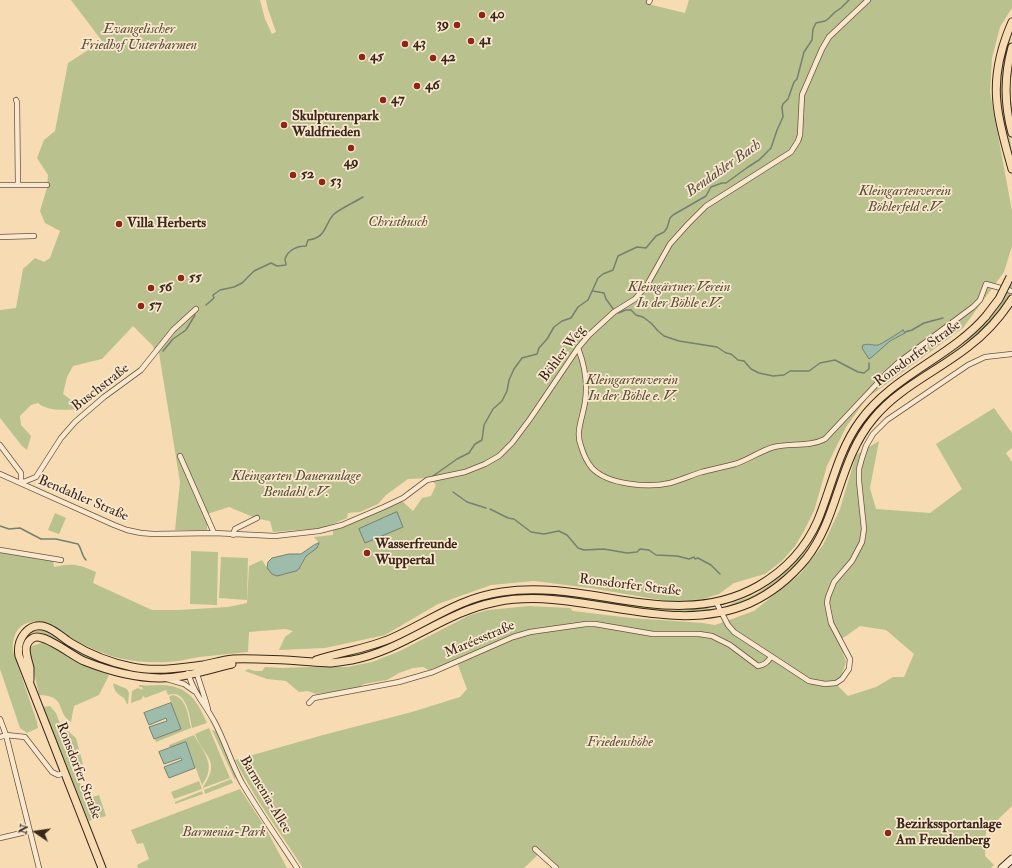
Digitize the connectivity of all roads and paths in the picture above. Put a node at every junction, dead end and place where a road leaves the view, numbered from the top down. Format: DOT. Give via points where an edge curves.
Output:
graph roads {
  1 [pos="868,0"];
  2 [pos="1012,22"];
  3 [pos="1012,47"];
  4 [pos="16,100"];
  5 [pos="1012,133"];
  6 [pos="1012,169"];
  7 [pos="0,185"];
  8 [pos="18,185"];
  9 [pos="47,185"];
  10 [pos="34,236"];
  11 [pos="0,237"];
  12 [pos="1011,274"];
  13 [pos="1012,291"];
  14 [pos="1012,299"];
  15 [pos="196,309"];
  16 [pos="578,348"];
  17 [pos="1012,354"];
  18 [pos="0,445"];
  19 [pos="180,456"];
  20 [pos="0,474"];
  21 [pos="427,480"];
  22 [pos="21,483"];
  23 [pos="257,518"];
  24 [pos="214,533"];
  25 [pos="233,535"];
  26 [pos="0,550"];
  27 [pos="61,560"];
  28 [pos="716,602"];
  29 [pos="721,613"];
  30 [pos="771,657"];
  31 [pos="314,661"];
  32 [pos="187,667"];
  33 [pos="196,670"];
  34 [pos="188,675"];
  35 [pos="162,678"];
  36 [pos="30,683"];
  37 [pos="194,691"];
  38 [pos="309,703"];
  39 [pos="208,709"];
  40 [pos="0,719"];
  41 [pos="6,735"];
  42 [pos="0,736"];
  43 [pos="64,773"];
  44 [pos="30,831"];
  45 [pos="0,838"];
  46 [pos="535,849"];
  47 [pos="1012,859"];
  48 [pos="39,868"];
  49 [pos="102,868"];
  50 [pos="297,868"];
  51 [pos="556,868"];
  52 [pos="1002,868"];
  1 -- 16 [label="street, Böhler Weg" via="828,38 822,49 802,95 800,135 791,152 706,206 670,244 647,284 635,299 601,323"];
  2 -- 6 [label="main road" via="1003,46 997,79 997,102"];
  3 -- 5 [label="main road" via="1006,86"];
  4 -- 8 [label="street"];
  7 -- 8 [label="street"];
  8 -- 9 [label="street"];
  10 -- 11 [label="street"];
  12 -- 28 [label="main road, Ronsdorfer Straße, bridge" via="999,299 974,330 895,386 865,414 844,448 813,531 794,557 756,586"];
  13 -- 16 [label="street" via="986,284 980,300 973,307 895,365 825,439 813,443 776,447 734,464 652,485 630,484 604,476 592,468 587,459 578,437 586,390 583,362"];
  14 -- 29 [label="main road, Ronsdorfer Straße" via="988,330 897,395 869,423 850,456 824,529 799,567 766,594"];
  15 -- 22 [label="street, Buschstraße" via="173,330 141,370 104,397 76,422 61,438 36,477"];
  16 -- 21 [label="street, Böhler Weg" via="530,419 499,456 465,472"];
  17 -- 30 [label="street" via="985,358 968,365 887,420 873,434 866,446 859,469 863,538 857,553 834,582 827,603 831,623 850,659 846,675 836,683 816,684"];
  18 -- 22 [label="street" via="22,473"];
  19 -- 24 [label="street"];
  20 -- 22 [label="street, Bendahler Straße"];
  21 -- 25 [label="street, Bendahler Straße" via="403,498 328,529 275,536"];
  22 -- 24 [label="street, Bendahler Straße" via="127,530 154,534"];
  23 -- 25 [label="street" via="235,529"];
  24 -- 25 [label="street, Bendahler Straße"];
  26 -- 27 [label="street"];
  28 -- 29 [label="street"];
  28 -- 31 [label="main road, Ronsdorfer Straße" via="665,606 561,591 532,589 501,592 454,606 382,642"];
  29 -- 30 [label="street" via="730,628"];
  29 -- 31 [label="main road, Ronsdorfer Straße" via="672,616 560,600 509,600 483,604 467,610 374,654 337,662"];
  30 -- 38 [label="street, Maréesstraße" via="768,662 758,666 730,645 712,636 653,634 586,624 512,637 433,672 399,682 314,698"];
  31 -- 33 [label="main road, Ronsdorfer Straße" via="233,659"];
  32 -- 33 [label="main road, Ronsdorfer Straße"];
  32 -- 34 [label="street, Barmenia-Allee"];
  32 -- 36 [label="main road, Ronsdorfer Straße" via="155,670 118,664 81,649 46,627 38,626 25,632 18,645 19,656"];
  33 -- 34 [label="main road, Ronsdorfer Straße"];
  33 -- 39 [label="street, Barmenia-Allee"];
  34 -- 35 [label="main road, Ronsdorfer Straße"];
  34 -- 37 [label="street, Barmenia-Allee"];
  35 -- 36 [label="main road, Ronsdorfer Straße" via="126,674 92,664 37,636 30,640 26,648"];
  35 -- 37 [label="street, Barmenia-Allee" via="184,684"];
  36 -- 43 [label="main road, Ronsdorfer Straße"];
  37 -- 39 [label="street, Barmenia-Allee"];
  39 -- 50 [label="street, Barmenia-Allee" via="242,783"];
  40 -- 41 [label="street"];
  41 -- 42 [label="street"];
  41 -- 43 [label="street" via="25,736 52,772 58,775"];
  41 -- 44 [label="street"];
  43 -- 49 [label="main road, Ronsdorfer Straße"];
  44 -- 45 [label="street"];
  44 -- 48 [label="street"];
  46 -- 51 [label="street"];
  47 -- 52 [label="street"];
}
